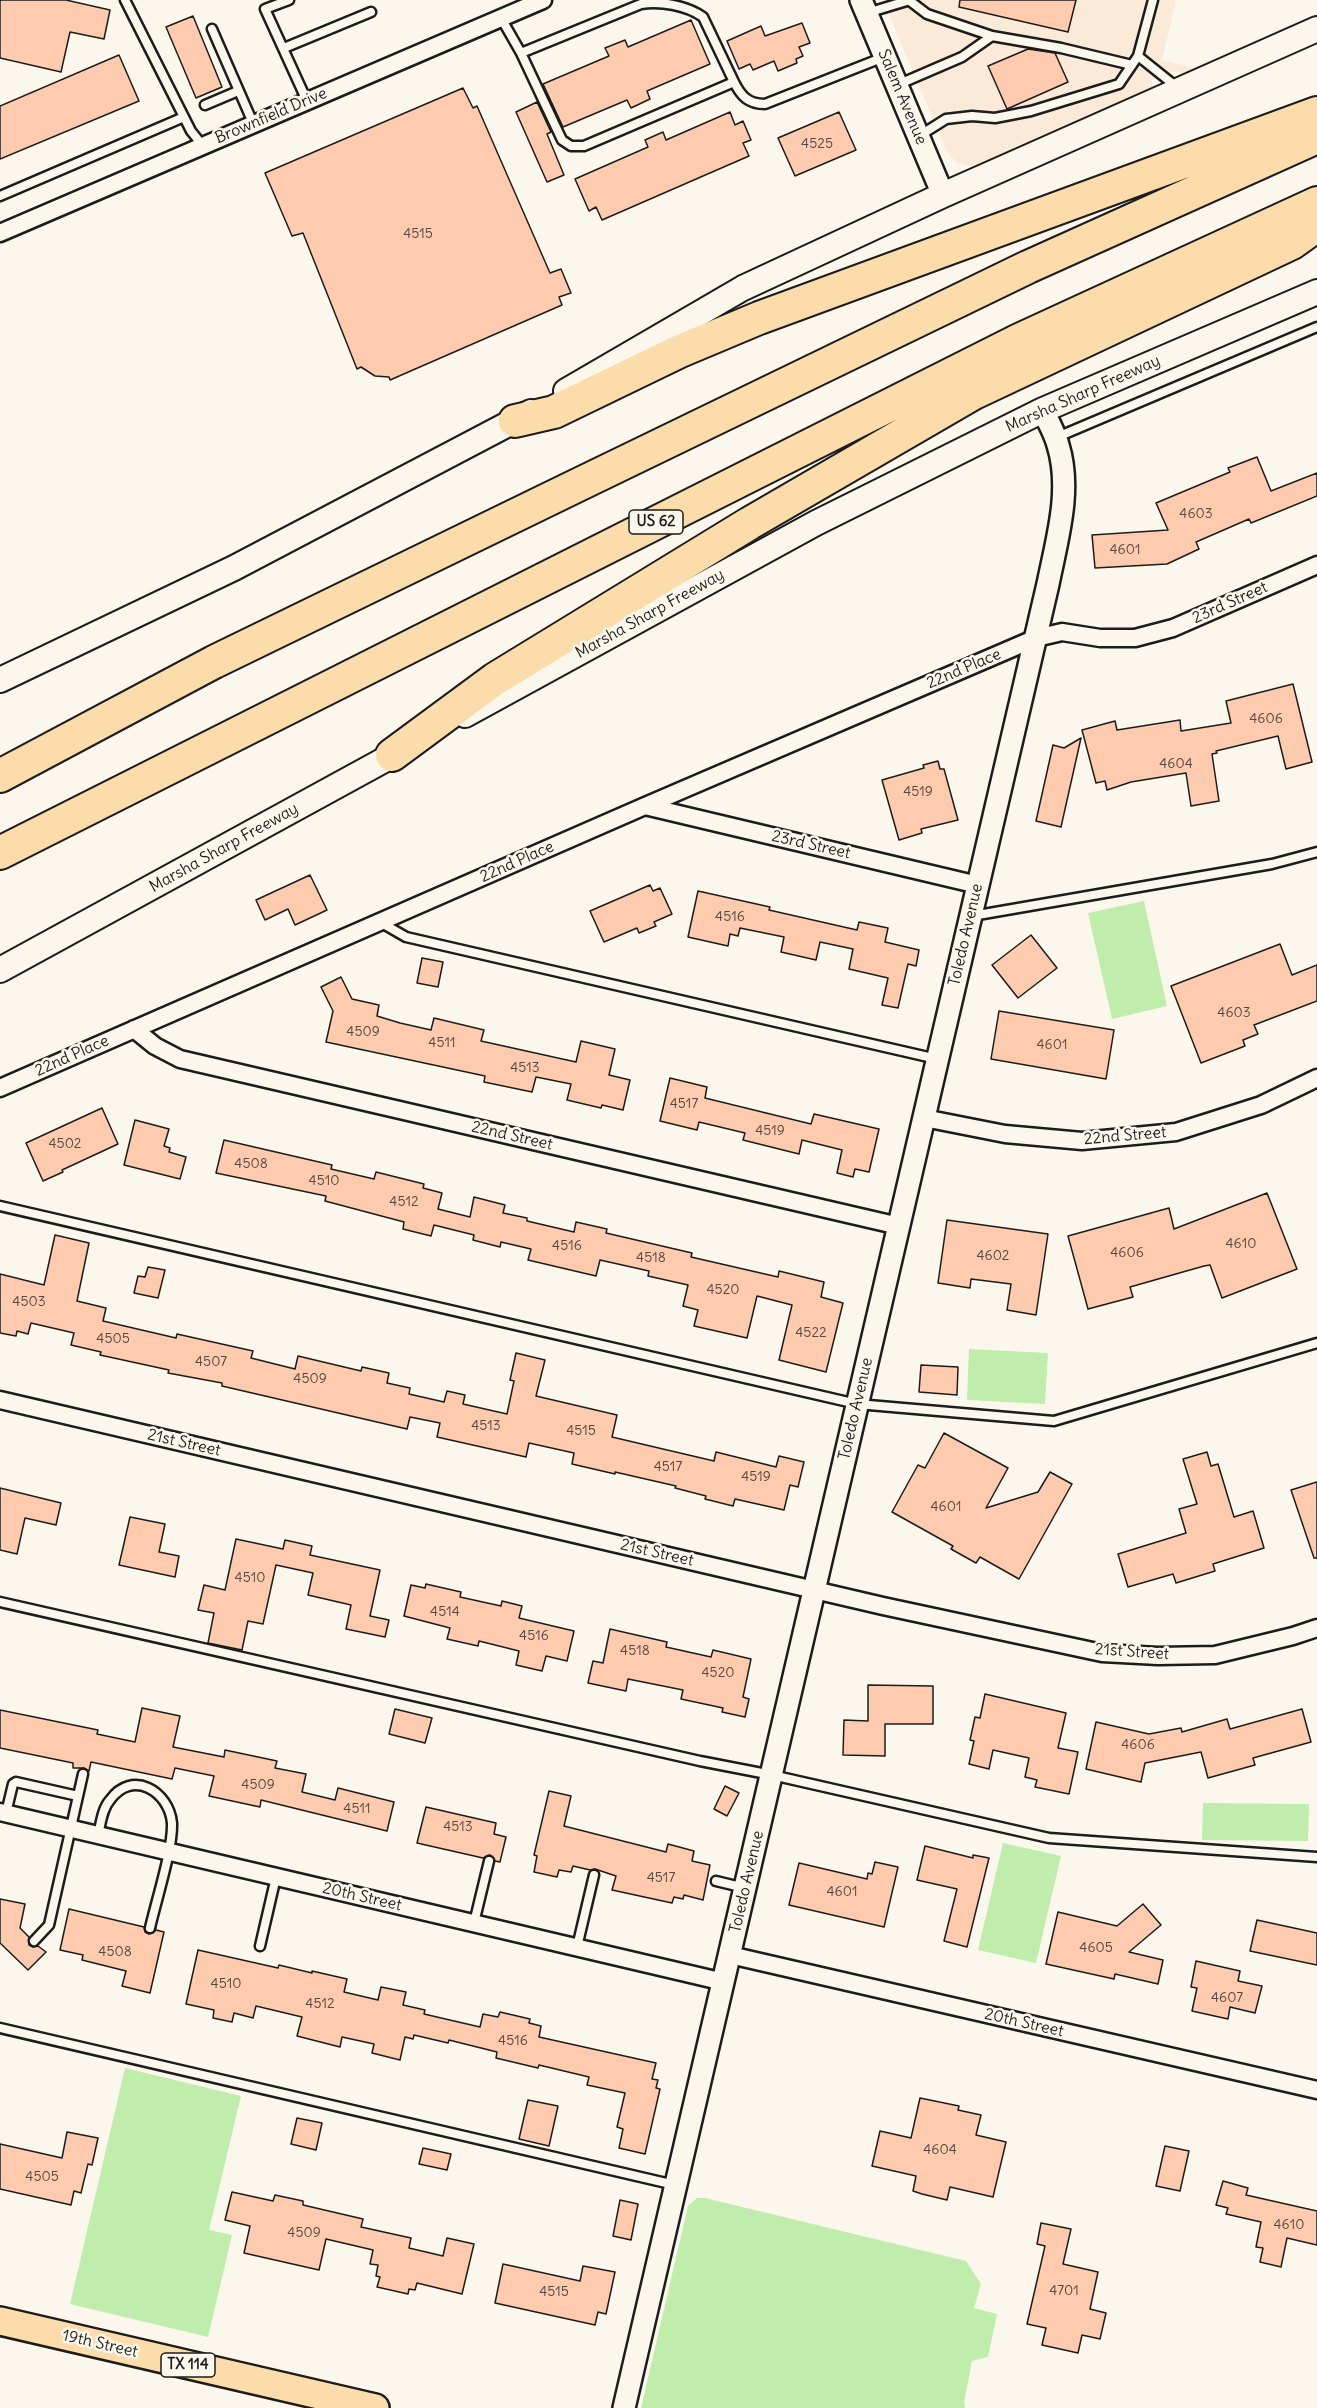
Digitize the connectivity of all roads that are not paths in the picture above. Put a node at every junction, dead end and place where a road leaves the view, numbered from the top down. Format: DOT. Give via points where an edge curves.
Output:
graph roads {
  1 [pos="125,0"];
  2 [pos="289,0"];
  3 [pos="543,0"];
  4 [pos="910,0"];
  5 [pos="1153,0"];
  6 [pos="645,2"];
  7 [pos="863,7"];
  8 [pos="371,12"];
  9 [pos="501,18"];
  10 [pos="212,29"];
  11 [pos="1317,29"];
  12 [pos="992,36"];
  13 [pos="284,48"];
  14 [pos="521,53"];
  15 [pos="885,56"];
  16 [pos="1138,56"];
  17 [pos="1132,65"];
  18 [pos="734,82"];
  19 [pos="897,85"];
  20 [pos="1180,90"];
  21 [pos="238,91"];
  22 [pos="307,101"];
  23 [pos="205,105"];
  24 [pos="1317,113"];
  25 [pos="184,117"];
  26 [pos="253,123"];
  27 [pos="919,136"];
  28 [pos="1317,137"];
  29 [pos="203,146"];
  30 [pos="944,195"];
  31 [pos="0,196"];
  32 [pos="1317,203"];
  33 [pos="1317,225"];
  34 [pos="0,233"];
  35 [pos="1317,292"];
  36 [pos="1317,327"];
  37 [pos="1043,410"];
  38 [pos="515,421"];
  39 [pos="1055,438"];
  40 [pos="1317,565"];
  41 [pos="1036,638"];
  42 [pos="0,681"];
  43 [pos="392,755"];
  44 [pos="0,776"];
  45 [pos="645,806"];
  46 [pos="1317,852"];
  47 [pos="0,853"];
  48 [pos="978,885"];
  49 [pos="971,916"];
  50 [pos="379,922"];
  51 [pos="0,970"];
  52 [pos="134,1029"];
  53 [pos="938,1059"];
  54 [pos="1317,1078"];
  55 [pos="0,1088"];
  56 [pos="924,1118"];
  57 [pos="0,1206"];
  58 [pos="898,1226"];
  59 [pos="1317,1343"];
  60 [pos="0,1400"];
  61 [pos="857,1404"];
  62 [pos="814,1590"];
  63 [pos="0,1602"];
  64 [pos="1317,1628"];
  65 [pos="83,1774"];
  66 [pos="772,1774"];
  67 [pos="78,1796"];
  68 [pos="3,1813"];
  69 [pos="71,1828"];
  70 [pos="98,1835"];
  71 [pos="168,1851"];
  72 [pos="1317,1857"];
  73 [pos="489,1861"];
  74 [pos="594,1875"];
  75 [pos="276,1877"];
  76 [pos="716,1881"];
  77 [pos="746,1888"];
  78 [pos="474,1923"];
  79 [pos="150,1928"];
  80 [pos="34,1941"];
  81 [pos="260,1946"];
  82 [pos="577,1947"];
  83 [pos="730,1955"];
  84 [pos="724,1982"];
  85 [pos="0,2028"];
  86 [pos="1317,2090"];
  87 [pos="676,2185"];
  88 [pos="0,2321"];
  89 [pos="375,2408"];
  90 [pos="624,2408"];
  1 -- 25 [label="lane"];
  2 -- 13 [label="lane" via="265,9"];
  3 -- 9 [label="street, Brownfield Drive"];
  4 -- 7 [label="lane"];
  4 -- 12 [label="lane" via="927,14"];
  5 -- 16 [label="lane"];
  6 -- 14 [label="lane"];
  6 -- 18 [label="lane" via="703,16"];
  7 -- 15 [label="street, Salem Avenue"];
  8 -- 13 [label="lane"];
  9 -- 14 [label="lane"];
  9 -- 22 [label="street, Brownfield Drive"];
  10 -- 21 [label="lane"];
  11 -- 20 [label="main road"];
  12 -- 17 [label="lane"];
  12 -- 19 [label="lane" via="962,57"];
  13 -- 22 [label="lane"];
  14 -- 18 [label="lane" via="562,140 571,146 584,146"];
  15 -- 18 [label="lane" via="765,104 744,99"];
  15 -- 19 [label="street, Salem Avenue"];
  16 -- 17 [label="lane"];
  16 -- 20 [label="lane"];
  17 -- 27 [label="lane" via="1119,84 1031,111 995,118 946,119"];
  19 -- 27 [label="street, Salem Avenue"];
  20 -- 30 [label="main road"];
  21 -- 23 [label="lane"];
  21 -- 26 [label="lane"];
  22 -- 26 [label="street, Brownfield Drive"];
  24 -- 38 [label="highway" via="759,318 554,412"];
  25 -- 29 [label="lane"];
  25 -- 31 [label="lane"];
  26 -- 29 [label="street, Brownfield Drive"];
  27 -- 30 [label="street, Salem Avenue"];
  28 -- 44 [label="highway" via="1028,267 603,472 214,662"];
  29 -- 34 [label="street, Brownfield Drive"];
  30 -- 38 [label="main road" via="743,288"];
  32 -- 47 [label="highway, US 62" via="1019,340"];
  33 -- 43 [label="highway" via="1292,243 964,399 750,523 495,679"];
  35 -- 37 [label="main road, Marsha Sharp Freeway"];
  36 -- 39 [label="lane"];
  37 -- 39 [label="street, Toledo Avenue"];
  37 -- 43 [label="main road, Marsha Sharp Freeway" via="816,523"];
  38 -- 42 [label="main road" via="234,568"];
  39 -- 41 [label="street, Toledo Avenue" via="1064,487 1063,509"];
  40 -- 41 [label="street, 23rd Street" via="1173,628 1135,638 1062,632"];
  41 -- 45 [label="street, 22nd Place"];
  41 -- 48 [label="street, Toledo Avenue"];
  43 -- 51 [label="main road, Marsha Sharp Freeway"];
  45 -- 48 [label="street, 23rd Street"];
  45 -- 50 [label="street, 22nd Place"];
  46 -- 49 [label="lane" via="1272,864"];
  48 -- 49 [label="street, Toledo Avenue"];
  49 -- 53 [label="street, Toledo Avenue"];
  50 -- 52 [label="street, 22nd Place"];
  50 -- 53 [label="lane" via="406,937"];
  52 -- 55 [label="street, 22nd Place"];
  52 -- 58 [label="street, 22nd Street" via="180,1059"];
  53 -- 56 [label="street, Toledo Avenue"];
  54 -- 56 [label="street, 22nd Street" via="1260,1106 1176,1132 1082,1141 1005,1134"];
  56 -- 58 [label="street, Toledo Avenue"];
  57 -- 61 [label="lane"];
  58 -- 61 [label="street, Toledo Avenue"];
  59 -- 61 [label="lane" via="1054,1421"];
  60 -- 62 [label="street, 21st Street"];
  61 -- 62 [label="street, Toledo Avenue"];
  62 -- 64 [label="street, 21st Street" via="1102,1653 1215,1654"];
  62 -- 66 [label="street, Toledo Avenue"];
  63 -- 66 [label="lane"];
  65 -- 67 [label="lane"];
  66 -- 72 [label="lane" via="1050,1838"];
  66 -- 77 [label="street, Toledo Avenue"];
  67 -- 68 [label="lane" via="16,1782"];
  67 -- 69 [label="lane"];
  68 -- 69 [label="street, 20th Street"];
  69 -- 70 [label="street, 20th Street"];
  69 -- 80 [label="lane" via="49,1925"];
  70 -- 71 [label="street, 20th Street"];
  70 -- 71 [label="lane" via="110,1798 125,1787 144,1786 164,1799 172,1822"];
  71 -- 75 [label="street, 20th Street"];
  71 -- 79 [label="lane"];
  73 -- 78 [label="lane"];
  74 -- 82 [label="lane"];
  75 -- 78 [label="street, 20th Street"];
  75 -- 81 [label="lane"];
  76 -- 77 [label="lane"];
  77 -- 83 [label="street, Toledo Avenue"];
  78 -- 82 [label="street, 20th Street"];
  82 -- 84 [label="street, 20th Street"];
  83 -- 84 [label="street, Toledo Avenue"];
  83 -- 86 [label="street, 20th Street"];
  84 -- 87 [label="street, Toledo Avenue"];
  85 -- 87 [label="lane"];
  87 -- 90 [label="street, Toledo Avenue"];
  88 -- 89 [label="main road, 19th Street / TX 114"];
}
